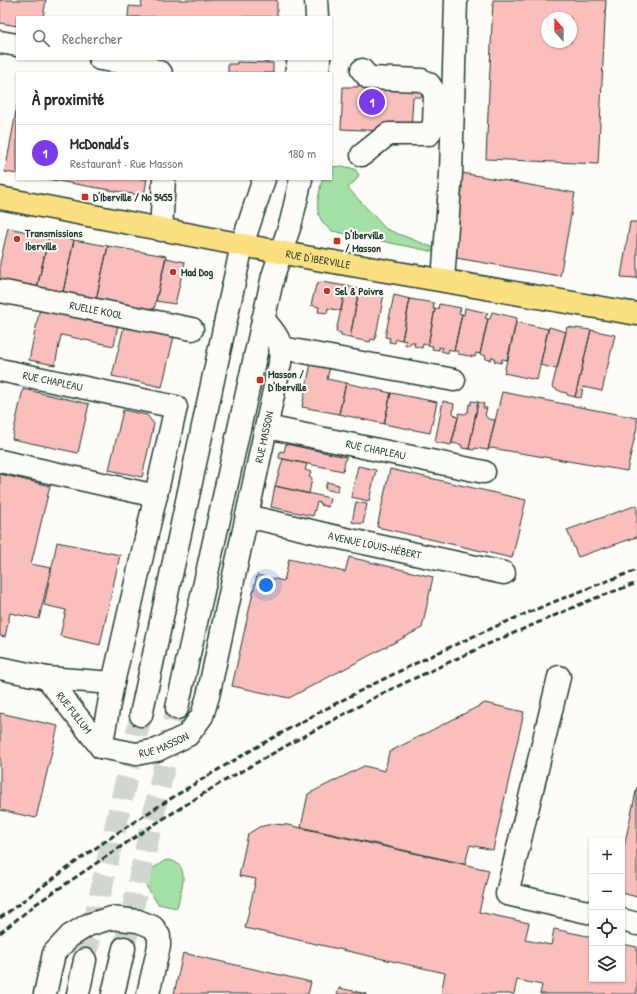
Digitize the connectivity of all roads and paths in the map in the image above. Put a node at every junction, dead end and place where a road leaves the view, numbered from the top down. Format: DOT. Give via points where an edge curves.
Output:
graph roads {
  1 [pos="456,0"];
  2 [pos="0,42"];
  3 [pos="16,45"];
  4 [pos="106,60"];
  5 [pos="299,60"];
  6 [pos="319,60"];
  7 [pos="362,70"];
  8 [pos="159,72"];
  9 [pos="296,72"];
  10 [pos="318,72"];
  11 [pos="362,155"];
  12 [pos="164,180"];
  13 [pos="264,180"];
  14 [pos="301,180"];
  15 [pos="0,198"];
  16 [pos="161,230"];
  17 [pos="242,246"];
  18 [pos="280,252"];
  19 [pos="443,280"];
  20 [pos="0,291"];
  21 [pos="637,314"];
  22 [pos="263,320"];
  23 [pos="192,329"];
  24 [pos="282,348"];
  25 [pos="0,370"];
  26 [pos="454,380"];
  27 [pos="267,427"];
  28 [pos="0,461"];
  29 [pos="484,472"];
  30 [pos="156,496"];
  31 [pos="247,516"];
  32 [pos="504,574"];
  33 [pos="0,668"];
  34 [pos="559,677"];
  35 [pos="47,678"];
  36 [pos="113,683"];
  37 [pos="177,708"];
  38 [pos="141,715"];
  39 [pos="101,746"];
  40 [pos="589,913"];
  41 [pos="625,921"];
  42 [pos="637,924"];
  43 [pos="124,948"];
  44 [pos="85,960"];
  45 [pos="45,994"];
  46 [pos="78,994"];
  47 [pos="113,994"];
  48 [pos="148,994"];
  1 -- 19 [label="street" via="451,173"];
  2 -- 3 [label="street"];
  4 -- 8 [label="street" via="144,66"];
  5 -- 9 [label="street"];
  6 -- 10 [label="street"];
  7 -- 11 [label="street" via="369,78 422,80 429,84 435,93 434,124 429,134 388,134"];
  12 -- 16 [label="street"];
  13 -- 17 [label="street"];
  14 -- 18 [label="street" via="291,222"];
  15 -- 16 [label="main road, RUE D'IBERVILLE"];
  16 -- 17 [label="main road, RUE D'IBERVILLE"];
  17 -- 18 [label="main road, RUE D'IBERVILLE"];
  17 -- 38 [label="street"];
  18 -- 19 [label="main road, RUE D'IBERVILLE"];
  18 -- 22 [label="street"];
  19 -- 21 [label="main road, RUE D'IBERVILLE"];
  20 -- 23 [label="street, RUELLE KOOL"];
  22 -- 24 [label="street" via="279,339"];
  22 -- 37 [label="street"];
  24 -- 26 [label="street"];
  24 -- 27 [label="street, RUE MASSON"];
  25 -- 30 [label="street, RUE CHAPLEAU" via="176,407"];
  27 -- 29 [label="street, RUE CHAPLEAU"];
  27 -- 31 [label="street, RUE MASSON"];
  28 -- 30 [label="street"];
  30 -- 36 [label="street"];
  31 -- 32 [label="street, AVENUE LOUIS-HÉBERT"];
  31 -- 39 [label="street, RUE MASSON" via="202,716 188,735 157,750 136,754"];
  33 -- 35 [label="street, RUE FULLUM"];
  34 -- 40 [label="street" via="508,894"];
  35 -- 36 [label="street, RUE FULLUM"];
  35 -- 39 [label="street, RUE FULLUM"];
  36 -- 39 [label="street"];
  41 -- 42 [label="street"];
  43 -- 47 [label="street"];
  44 -- 46 [label="street"];
  45 -- 48 [label="street" via="54,953 70,936 88,925 111,918 138,921 153,928 159,936"];
}
